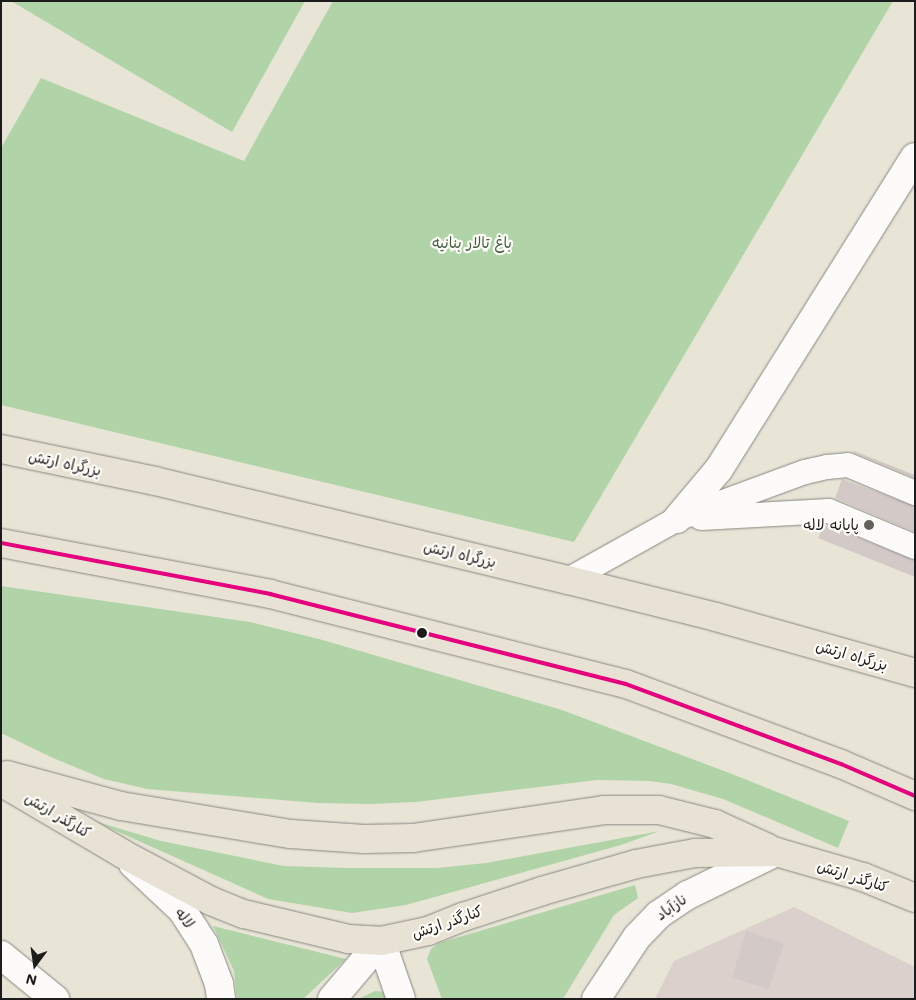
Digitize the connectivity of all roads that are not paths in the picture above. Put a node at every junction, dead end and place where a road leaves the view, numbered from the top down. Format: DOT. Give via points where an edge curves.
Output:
graph roads {
  1 [pos="915,158"];
  2 [pos="1,449"];
  3 [pos="915,493"];
  4 [pos="677,519"];
  5 [pos="1,543"];
  6 [pos="915,547"];
  7 [pos="568,580"];
  8 [pos="915,673"];
  9 [pos="1,773"];
  10 [pos="1,782"];
  11 [pos="915,796"];
  12 [pos="776,852"];
  13 [pos="123,854"];
  14 [pos="915,898"];
  15 [pos="381,941"];
  16 [pos="1,955"];
  17 [pos="55,999"];
  18 [pos="220,999"];
  19 [pos="332,999"];
  20 [pos="401,999"];
  21 [pos="596,999"];
  1 -- 4 [label="street" via="719,469"];
  2 -- 7 [label="main road, بزرگراه ارتش" via="155,481"];
  3 -- 4 [label="lane" via="848,465 827,466 771,483"];
  4 -- 6 [label="lane" via="829,511"];
  4 -- 7 [label="lane"];
  5 -- 11 [label="main road" via="270,594 626,684 841,764"];
  7 -- 8 [label="main road, بزرگراه ارتش"];
  9 -- 12 [label="main road" via="121,806 291,834 364,839 413,838 604,810 658,810 715,824"];
  10 -- 13 [label="main road, کنارگذر ارتش"];
  12 -- 14 [label="main road, کنارگذر ارتش" via="862,877"];
  12 -- 15 [label="main road, کنارگذر ارتش" via="696,853 636,864 502,903 428,932"];
  12 -- 21 [label="street, نازآباد" via="688,895 658,915 637,937"];
  13 -- 15 [label="main road, کنارگذر ارتش" via="212,901 244,914 316,933"];
  13 -- 18 [label="street, لاله" via="182,910 204,944 219,984"];
  15 -- 19 [label="street"];
  15 -- 20 [label="street"];
  16 -- 17 [label="street"];
}
